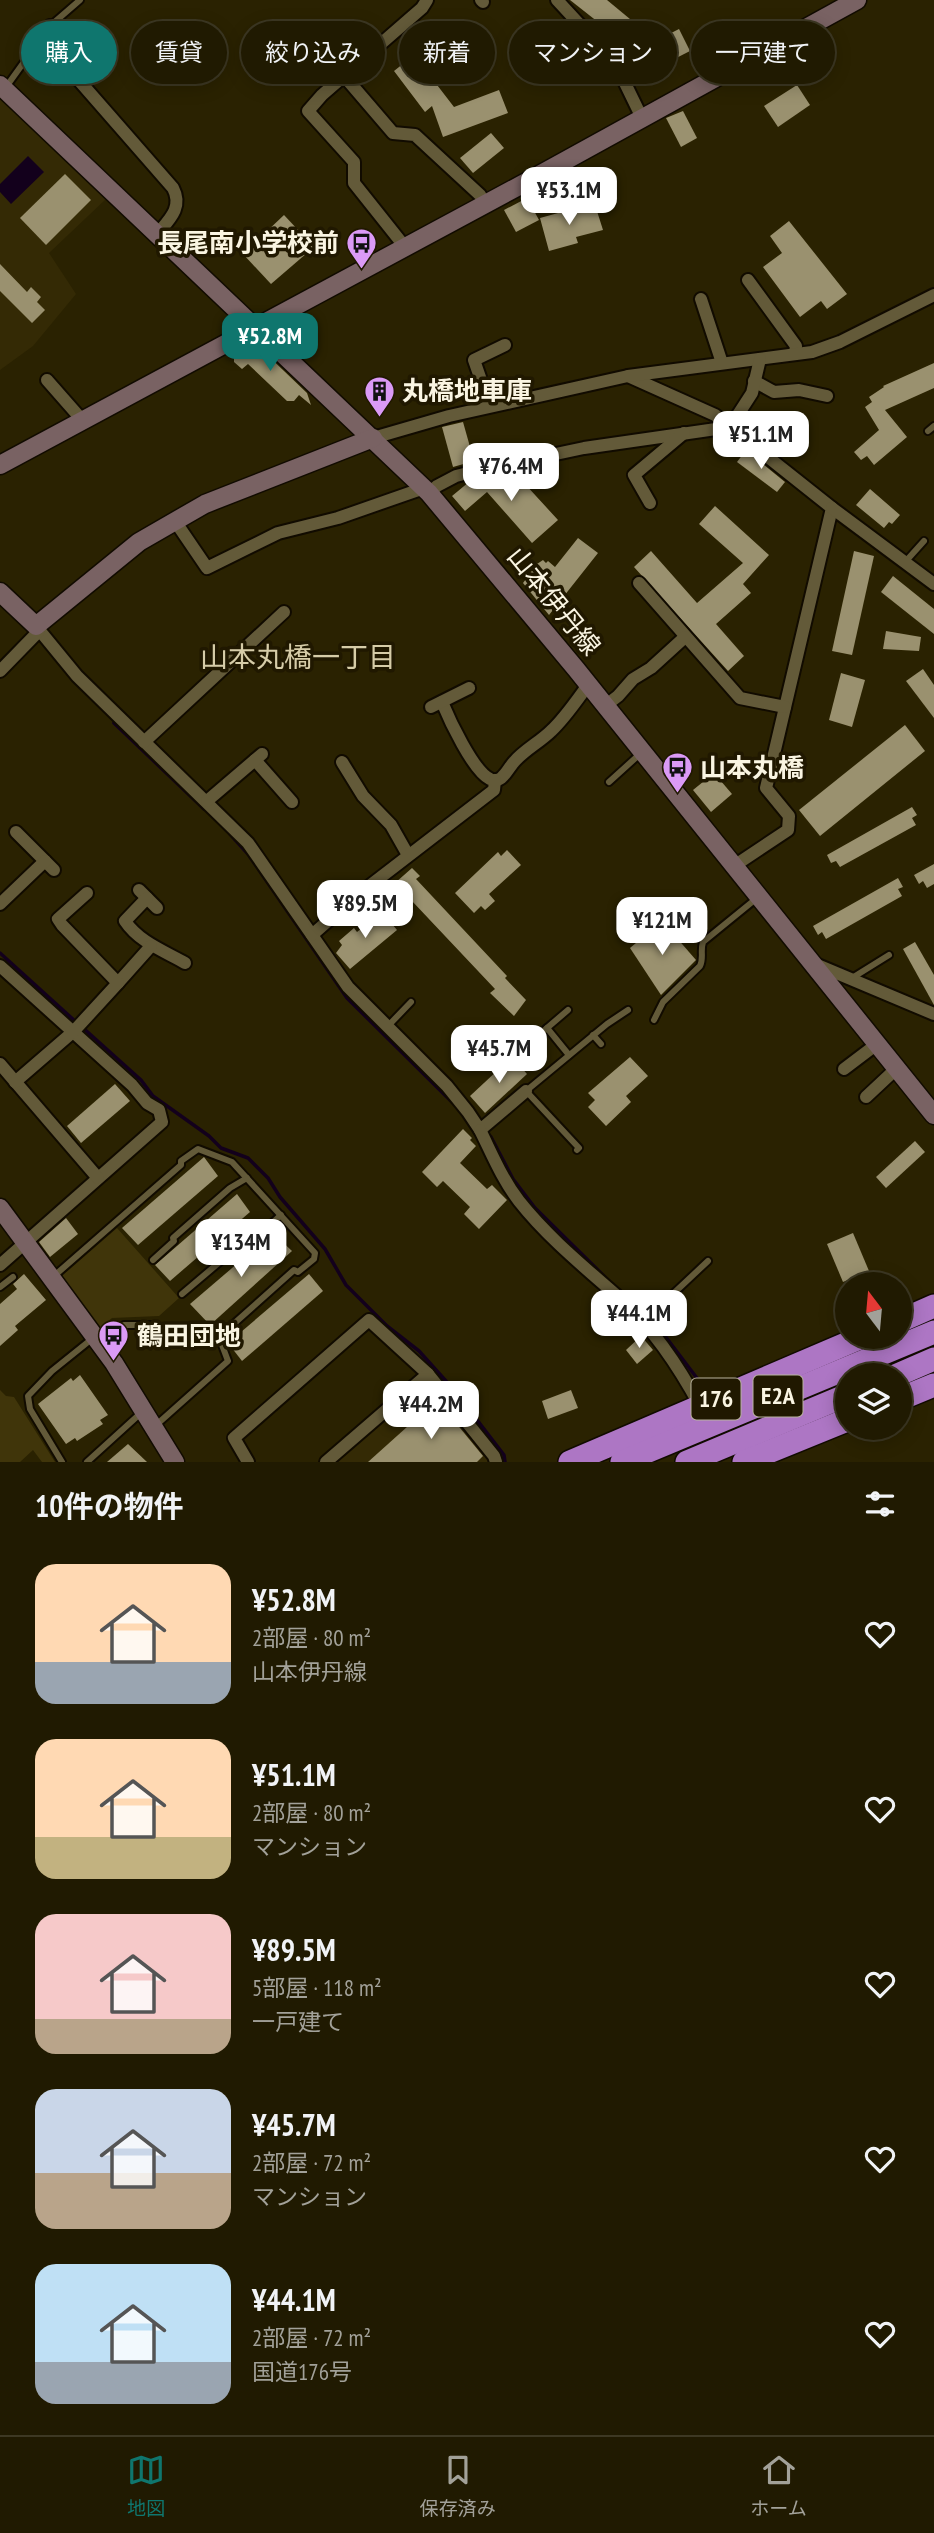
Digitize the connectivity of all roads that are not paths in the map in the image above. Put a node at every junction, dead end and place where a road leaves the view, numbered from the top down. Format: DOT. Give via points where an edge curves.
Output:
graph roads {
  1 [pos="80,0"];
  2 [pos="427,0"];
  3 [pos="557,0"];
  4 [pos="856,0"];
  5 [pos="56,21"];
  6 [pos="385,39"];
  7 [pos="21,63"];
  8 [pos="82,84"];
  9 [pos="336,84"];
  10 [pos="351,84"];
  11 [pos="2,87"];
  12 [pos="642,118"];
  13 [pos="485,204"];
  14 [pos="158,233"];
  15 [pos="405,247"];
  16 [pos="747,280"];
  17 [pos="934,295"];
  18 [pos="701,299"];
  19 [pos="256,327"];
  20 [pos="505,345"];
  21 [pos="796,354"];
  22 [pos="760,359"];
  23 [pos="722,363"];
  24 [pos="628,376"];
  25 [pos="47,380"];
  26 [pos="754,381"];
  27 [pos="827,397"];
  28 [pos="490,407"];
  29 [pos="83,421"];
  30 [pos="730,427"];
  31 [pos="684,433"];
  32 [pos="373,438"];
  33 [pos="0,465"];
  34 [pos="427,490"];
  35 [pos="650,503"];
  36 [pos="832,508"];
  37 [pos="175,521"];
  38 [pos="924,541"];
  39 [pos="906,561"];
  40 [pos="639,583"];
  41 [pos="934,584"];
  42 [pos="0,592"];
  43 [pos="284,612"];
  44 [pos="37,629"];
  45 [pos="685,637"];
  46 [pos="0,671"];
  47 [pos="589,685"];
  48 [pos="469,688"];
  49 [pos="605,706"];
  50 [pos="785,706"];
  51 [pos="144,741"];
  52 [pos="641,752"];
  53 [pos="342,762"];
  54 [pos="495,780"];
  55 [pos="609,782"];
  56 [pos="285,800"];
  57 [pos="207,801"];
  58 [pos="16,832"];
  59 [pos="408,855"];
  60 [pos="734,866"];
  61 [pos="87,893"];
  62 [pos="3,896"];
  63 [pos="759,896"];
  64 [pos="157,908"];
  65 [pos="312,935"];
  66 [pos="151,946"];
  67 [pos="889,955"];
  68 [pos="811,962"];
  69 [pos="185,963"];
  70 [pos="0,966"];
  71 [pos="849,979"];
  72 [pos="118,983"];
  73 [pos="411,1002"];
  74 [pos="568,1010"];
  75 [pos="628,1010"];
  76 [pos="934,1014"];
  77 [pos="654,1020"];
  78 [pos="387,1027"];
  79 [pos="547,1028"];
  80 [pos="74,1031"];
  81 [pos="593,1035"];
  82 [pos="533,1040"];
  83 [pos="877,1044"];
  84 [pos="601,1045"];
  85 [pos="569,1055"];
  86 [pos="0,1064"];
  87 [pos="897,1068"];
  88 [pos="844,1069"];
  89 [pos="15,1082"];
  90 [pos="526,1091"];
  91 [pos="866,1097"];
  92 [pos="934,1115"];
  93 [pos="480,1130"];
  94 [pos="577,1150"];
  95 [pos="98,1178"];
  96 [pos="247,1178"];
  97 [pos="0,1208"];
  98 [pos="281,1215"];
  99 [pos="25,1242"];
  100 [pos="153,1260"];
  101 [pos="692,1261"];
  102 [pos="708,1261"];
  103 [pos="0,1265"];
  104 [pos="699,1269"];
  105 [pos="13,1277"];
  106 [pos="52,1278"];
  107 [pos="0,1287"];
  108 [pos="182,1294"];
  109 [pos="934,1306"];
  110 [pos="912,1316"];
  111 [pos="643,1323"];
  112 [pos="150,1325"];
  113 [pos="934,1332"];
  114 [pos="97,1341"];
  115 [pos="835,1348"];
  116 [pos="934,1359"];
  117 [pos="912,1369"];
  118 [pos="428,1374"];
  119 [pos="934,1385"];
  120 [pos="912,1394"];
  121 [pos="835,1400"];
  122 [pos="700,1406"];
  123 [pos="144,1410"];
  124 [pos="835,1424"];
  125 [pos="154,1427"];
  126 [pos="62,1462"];
  127 [pos="88,1462"];
  128 [pos="175,1462"];
  129 [pos="248,1462"];
  130 [pos="326,1462"];
  131 [pos="496,1462"];
  132 [pos="570,1462"];
  133 [pos="622,1462"];
  134 [pos="687,1462"];
  135 [pos="744,1462"];
  1 -- 5 [label="lane"];
  2 -- 6 [label="street"];
  3 -- 12 [label="street" via="607,46"];
  4 -- 12 [label="street"];
  7 -- 11 [label="lane"];
  8 -- 14 [label="street" via="178,196 177,207"];
  9 -- 15 [label="street" via="308,111 354,162 354,183"];
  10 -- 13 [label="street" via="393,133 415,135 480,194"];
  11 -- 14 [label="street, 山本伊丹線"];
  12 -- 13 [label="street"];
  13 -- 15 [label="street"];
  14 -- 19 [label="street, 山本伊丹線"];
  15 -- 19 [label="street"];
  16 -- 21 [label="street" via="796,346"];
  17 -- 21 [label="street" via="840,342"];
  18 -- 23 [label="street"];
  19 -- 29 [label="street"];
  19 -- 32 [label="street, 山本伊丹線"];
  20 -- 28 [label="street" via="474,360"];
  21 -- 22 [label="street"];
  22 -- 23 [label="street"];
  22 -- 26 [label="street"];
  23 -- 24 [label="street"];
  24 -- 28 [label="street"];
  24 -- 30 [label="street" via="715,415"];
  25 -- 29 [label="street"];
  26 -- 27 [label="street" via="774,392 799,390"];
  26 -- 30 [label="street" via="752,393"];
  28 -- 32 [label="street"];
  29 -- 33 [label="street"];
  30 -- 31 [label="street"];
  30 -- 36 [label="street"];
  31 -- 34 [label="street" via="480,470"];
  31 -- 35 [label="street" via="634,475"];
  32 -- 34 [label="street, 山本伊丹線"];
  32 -- 37 [label="street" via="205,504"];
  34 -- 37 [label="street" via="278,533 207,568"];
  34 -- 47 [label="street, 山本伊丹線"];
  36 -- 39 [label="street"];
  36 -- 50 [label="street"];
  37 -- 44 [label="street" via="139,542"];
  38 -- 39 [label="lane"];
  39 -- 41 [label="street"];
  40 -- 45 [label="street"];
  42 -- 44 [label="street"];
  43 -- 51 [label="street"];
  44 -- 46 [label="street"];
  44 -- 51 [label="street" via="77,676"];
  45 -- 49 [label="street"];
  45 -- 50 [label="street" via="740,698"];
  47 -- 49 [label="street, 山本伊丹線"];
  47 -- 54 [label="street" via="553,730"];
  48 -- 54 [label="street" via="436,705 480,769"];
  49 -- 52 [label="street, 山本伊丹線"];
  50 -- 60 [label="street" via="766,788 789,816 788,830"];
  51 -- 57 [label="street"];
  52 -- 55 [label="lane"];
  52 -- 60 [label="street, 山本伊丹線"];
  53 -- 59 [label="street"];
  54 -- 59 [label="street" via="494,790"];
  56 -- 57 [label="street" via="259,757"];
  57 -- 65 [label="street" via="253,849"];
  58 -- 62 [label="street" via="49,866"];
  59 -- 65 [label="street"];
  60 -- 63 [label="street, 山本伊丹線"];
  61 -- 72 [label="street" via="55,915"];
  63 -- 68 [label="street, 山本伊丹線"];
  63 -- 77 [label="lane" via="703,942 700,966 663,1002"];
  64 -- 66 [label="street" via="143,894 125,921"];
  65 -- 78 [label="street" via="348,987"];
  66 -- 69 [label="street"];
  66 -- 72 [label="street"];
  67 -- 71 [label="lane"];
  68 -- 71 [label="street"];
  68 -- 83 [label="street, 山本伊丹線"];
  70 -- 80 [label="street"];
  71 -- 76 [label="street"];
  72 -- 80 [label="street"];
  73 -- 78 [label="lane"];
  74 -- 79 [label="lane"];
  75 -- 81 [label="lane"];
  78 -- 93 [label="street" via="458,1099"];
  79 -- 82 [label="lane"];
  79 -- 85 [label="lane"];
  80 -- 89 [label="street"];
  80 -- 95 [label="street" via="159,1110 162,1122"];
  81 -- 84 [label="lane"];
  81 -- 85 [label="lane"];
  83 -- 87 [label="street, 山本伊丹線"];
  83 -- 88 [label="street"];
  85 -- 90 [label="lane"];
  86 -- 89 [label="street"];
  87 -- 91 [label="street"];
  87 -- 92 [label="street, 山本伊丹線"];
  89 -- 95 [label="street"];
  90 -- 93 [label="street"];
  90 -- 94 [label="lane"];
  93 -- 111 [label="street" via="518,1200"];
  95 -- 99 [label="street"];
  96 -- 98 [label="lane"];
  96 -- 100 [label="lane" via="230,1188"];
  96 -- 106 [label="lane" via="232,1161 198,1149"];
  97 -- 99 [label="street"];
  98 -- 108 [label="lane"];
  98 -- 125 [label="lane" via="315,1253 314,1259 299,1272 294,1270 219,1337 228,1361"];
  99 -- 103 [label="street"];
  99 -- 106 [label="street"];
  101 -- 104 [label="lane"];
  102 -- 104 [label="lane"];
  104 -- 111 [label="lane"];
  105 -- 107 [label="lane"];
  106 -- 114 [label="street"];
  109 -- 110 [label="highway"];
  111 -- 122 [label="street" via="670,1354"];
  112 -- 114 [label="lane" via="124,1325"];
  113 -- 133 [label="highway, E2A"];
  114 -- 123 [label="street"];
  114 -- 126 [label="lane" via="52,1371 28,1396 30,1409"];
  115 -- 122 [label="highway, 176"];
  116 -- 117 [label="highway"];
  118 -- 129 [label="street" via="369,1320 234,1438"];
  118 -- 130 [label="street"];
  118 -- 131 [label="street"];
  119 -- 120 [label="highway"];
  121 -- 134 [label="highway, E2A"];
  122 -- 132 [label="highway, 176"];
  123 -- 125 [label="street"];
  123 -- 127 [label="lane"];
  124 -- 135 [label="highway"];
  125 -- 128 [label="street"];
}
